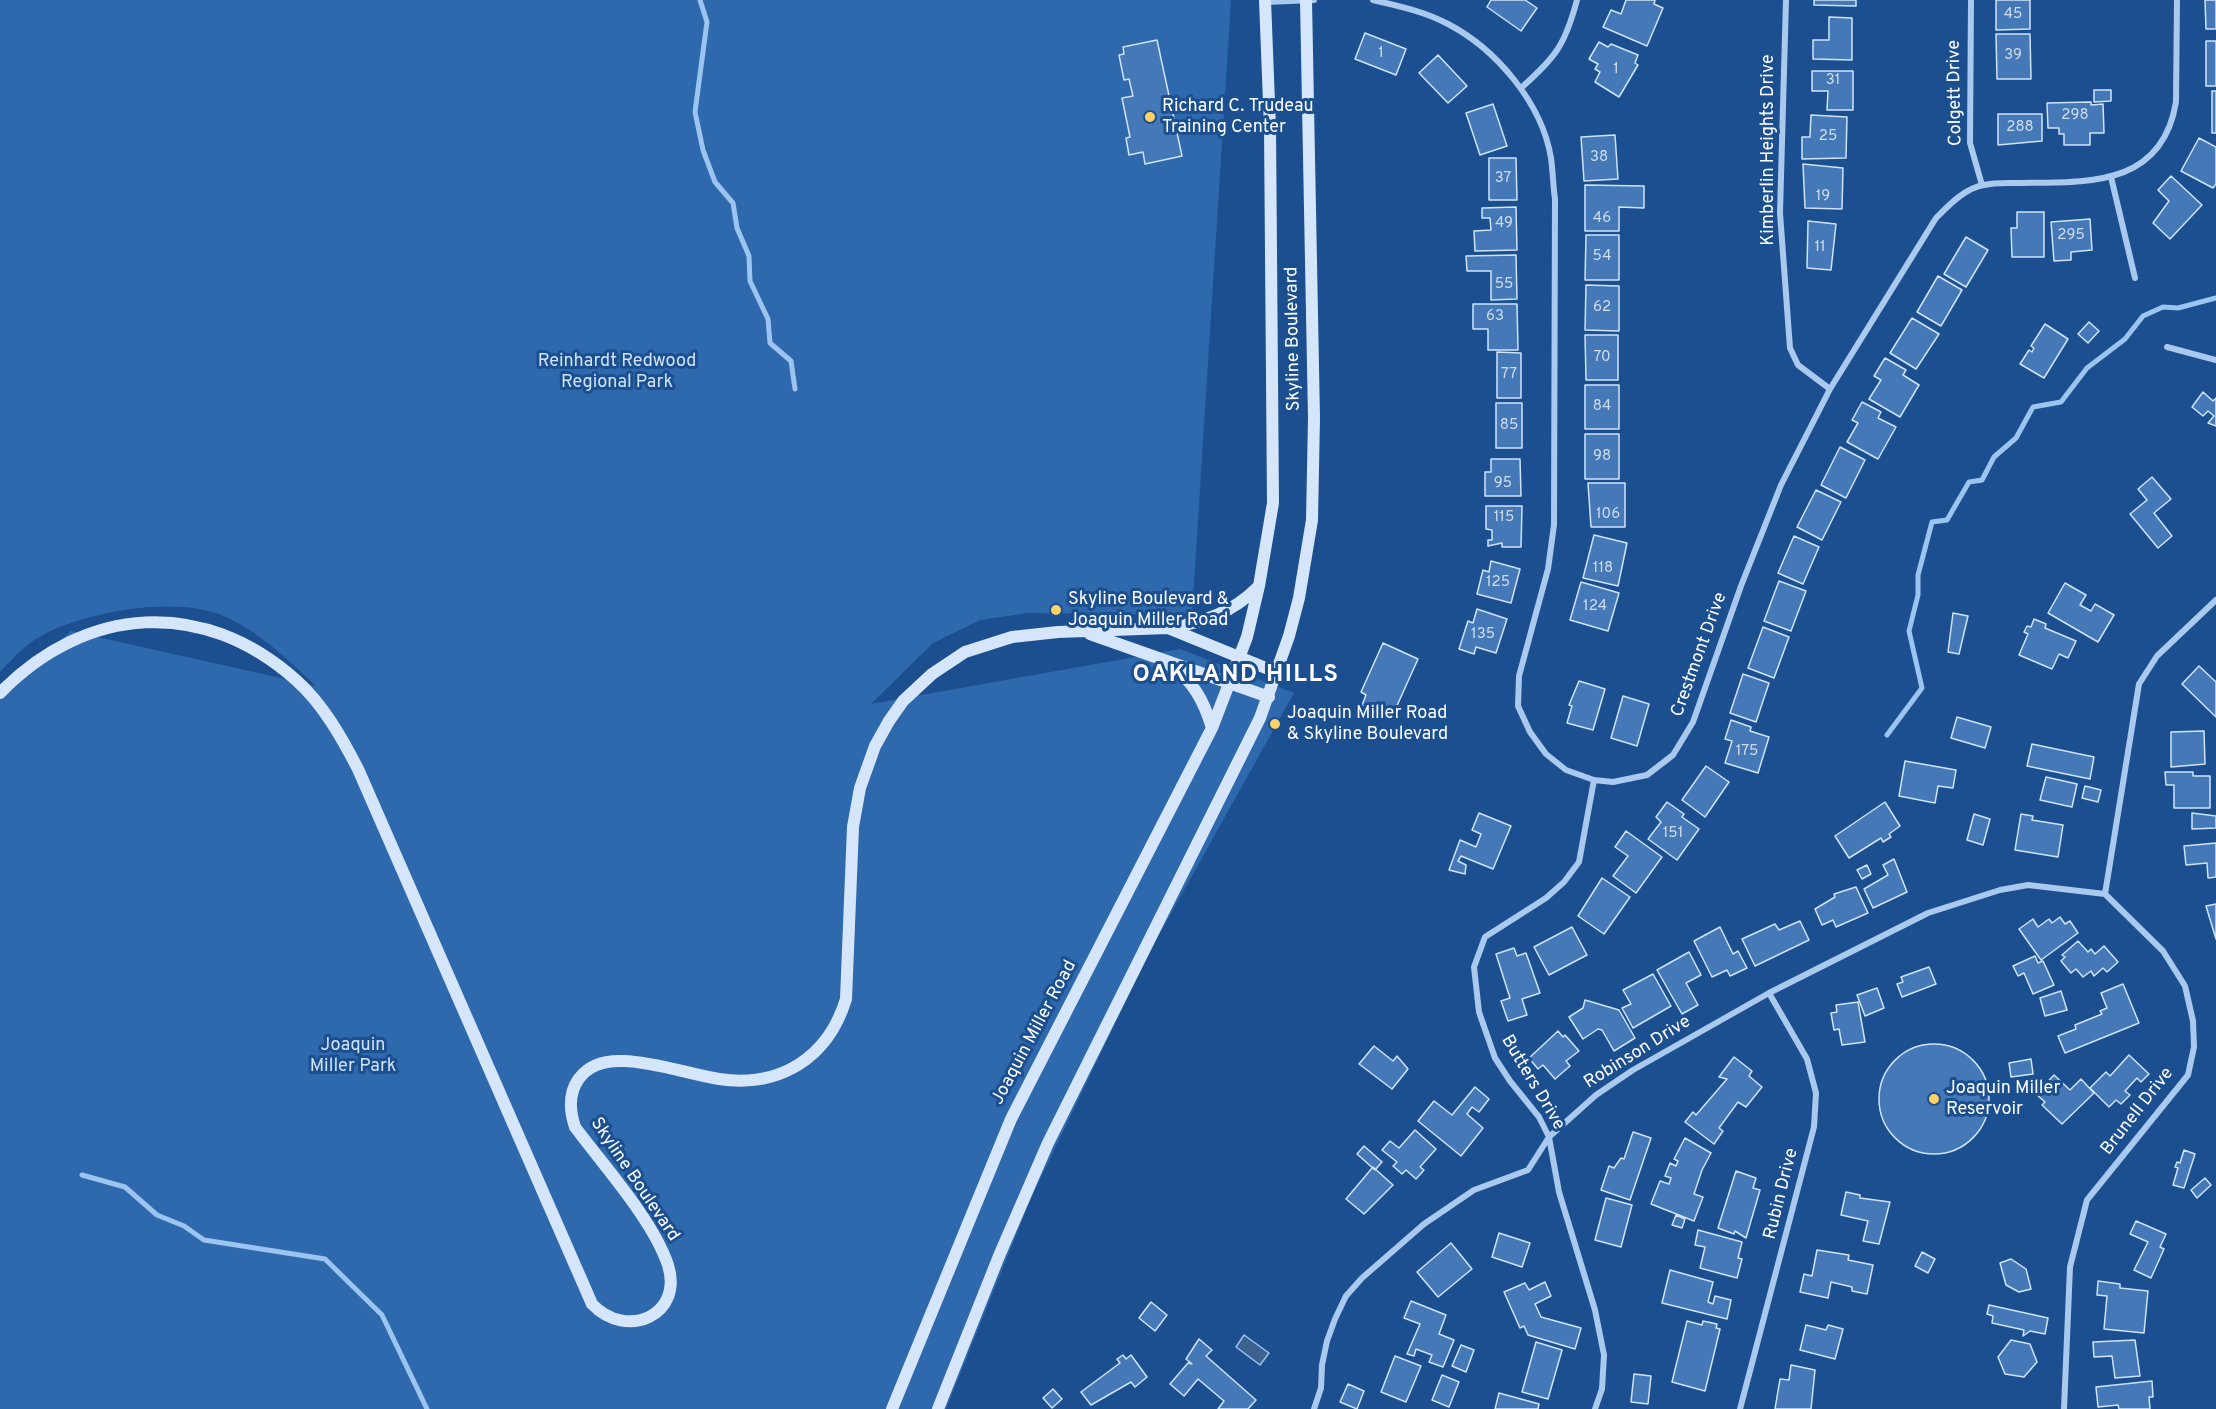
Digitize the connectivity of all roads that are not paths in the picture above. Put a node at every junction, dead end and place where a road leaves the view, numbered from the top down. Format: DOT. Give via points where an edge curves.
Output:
graph roads {
  1 [pos="1306,0"];
  2 [pos="1314,0"];
  3 [pos="1373,0"];
  4 [pos="1577,0"];
  5 [pos="1786,0"];
  6 [pos="1971,0"];
  7 [pos="2177,0"];
  8 [pos="1265,1"];
  9 [pos="1521,88"];
  10 [pos="2111,177"];
  11 [pos="1982,185"];
  12 [pos="2135,278"];
  13 [pos="2167,347"];
  14 [pos="2216,360"];
  15 [pos="1830,389"];
  16 [pos="1259,586"];
  17 [pos="2216,600"];
  18 [pos="1168,628"];
  19 [pos="1083,632"];
  20 [pos="1160,659"];
  21 [pos="1239,659"];
  22 [pos="1278,674"];
  23 [pos="1231,682"];
  24 [pos="0,693"];
  25 [pos="1269,697"];
  26 [pos="1212,728"];
  27 [pos="1594,780"];
  28 [pos="2105,894"];
  29 [pos="1769,993"];
  30 [pos="1549,1137"];
  31 [pos="892,1409"];
  32 [pos="938,1409"];
  33 [pos="1314,1409"];
  34 [pos="1595,1409"];
  35 [pos="1740,1409"];
  36 [pos="2064,1409"];
  1 -- 2 [label="street"];
  1 -- 8 [label="street"];
  1 -- 22 [label="main road, Skyline Boulevard" via="1314,418 1312,520 1299,598"];
  3 -- 9 [label="street, Crestmont Drive" via="1419,11 1448,24 1475,42"];
  4 -- 9 [label="street" via="1568,35 1545,67"];
  5 -- 15 [label="street, Kimberlin Heights Drive" via="1780,213 1790,348 1798,365"];
  6 -- 11 [label="street, Colgett Drive" via="1970,143"];
  7 -- 10 [label="street, Crestmont Drive" via="2174,117 2152,154 2130,171"];
  8 -- 16 [label="main road, Skyline Boulevard" via="1273,503"];
  9 -- 27 [label="street, Crestmont Drive" via="1536,114 1551,156 1555,200 1554,525 1548,569 1519,676 1518,706 1546,754 1566,770"];
  10 -- 11 [label="street, Crestmont Drive" via="2084,182"];
  10 -- 12 [label="street"];
  11 -- 15 [label="street, Crestmont Drive" via="1951,202 1936,218"];
  13 -- 14 [label="street"];
  15 -- 27 [label="street, Crestmont Drive" via="1781,485 1688,731 1673,755 1647,775 1613,782"];
  16 -- 18 [label="main road" via="1224,614"];
  16 -- 21 [label="main road, Skyline Boulevard"];
  17 -- 28 [label="street" via="2157,656 2139,684"];
  18 -- 19 [label="main road, Skyline Boulevard"];
  18 -- 21 [label="main road, Skyline Boulevard"];
  19 -- 20 [label="main road, Skyline Boulevard"];
  19 -- 24 [label="main road, Skyline Boulevard" via="1012,637 965,652 920,685 889,721 875,746 856,805 846,999 821,1048 793,1069 756,1079 718,1079 625,1061 592,1066 576,1082 570,1102 575,1127 649,1228 669,1267 669,1294 663,1305 645,1320 631,1323 603,1316 592,1304 358,769 333,726 297,681 267,657 223,635 182,624 142,621 98,630 57,646 24,669"];
  20 -- 23 [label="main road, Skyline Boulevard"];
  20 -- 26 [label="main road" via="1188,680"];
  21 -- 22 [label="main road, Skyline Boulevard"];
  21 -- 23 [label="main road, Skyline Boulevard"];
  22 -- 25 [label="main road, Skyline Boulevard"];
  23 -- 25 [label="main road, Skyline Boulevard"];
  23 -- 26 [label="main road, Joaquin Miller Road"];
  25 -- 32 [label="main road" via="1048,1143"];
  26 -- 31 [label="main road, Joaquin Miller Road" via="1011,1119"];
  27 -- 30 [label="street, Butters Drive" via="1579,862 1546,898 1485,937 1474,967 1479,1012 1496,1058"];
  28 -- 29 [label="street, Robinson Drive" via="2028,885 2000,890 1928,913"];
  28 -- 36 [label="street, Brunell Drive" via="2163,951 2185,986 2194,1047 2188,1075 2087,1200 2070,1268"];
  29 -- 30 [label="street, Robinson Drive" via="1633,1070 1596,1095"];
  29 -- 35 [label="street, Rubin Drive" via="1807,1059 1816,1093 1815,1116"];
  30 -- 33 [label="street, Robinson Drive" via="1528,1170 1474,1190 1424,1224 1380,1259 1346,1296 1327,1341"];
  30 -- 34 [label="street, Butters Drive" via="1559,1192 1605,1355 1602,1389"];
}
